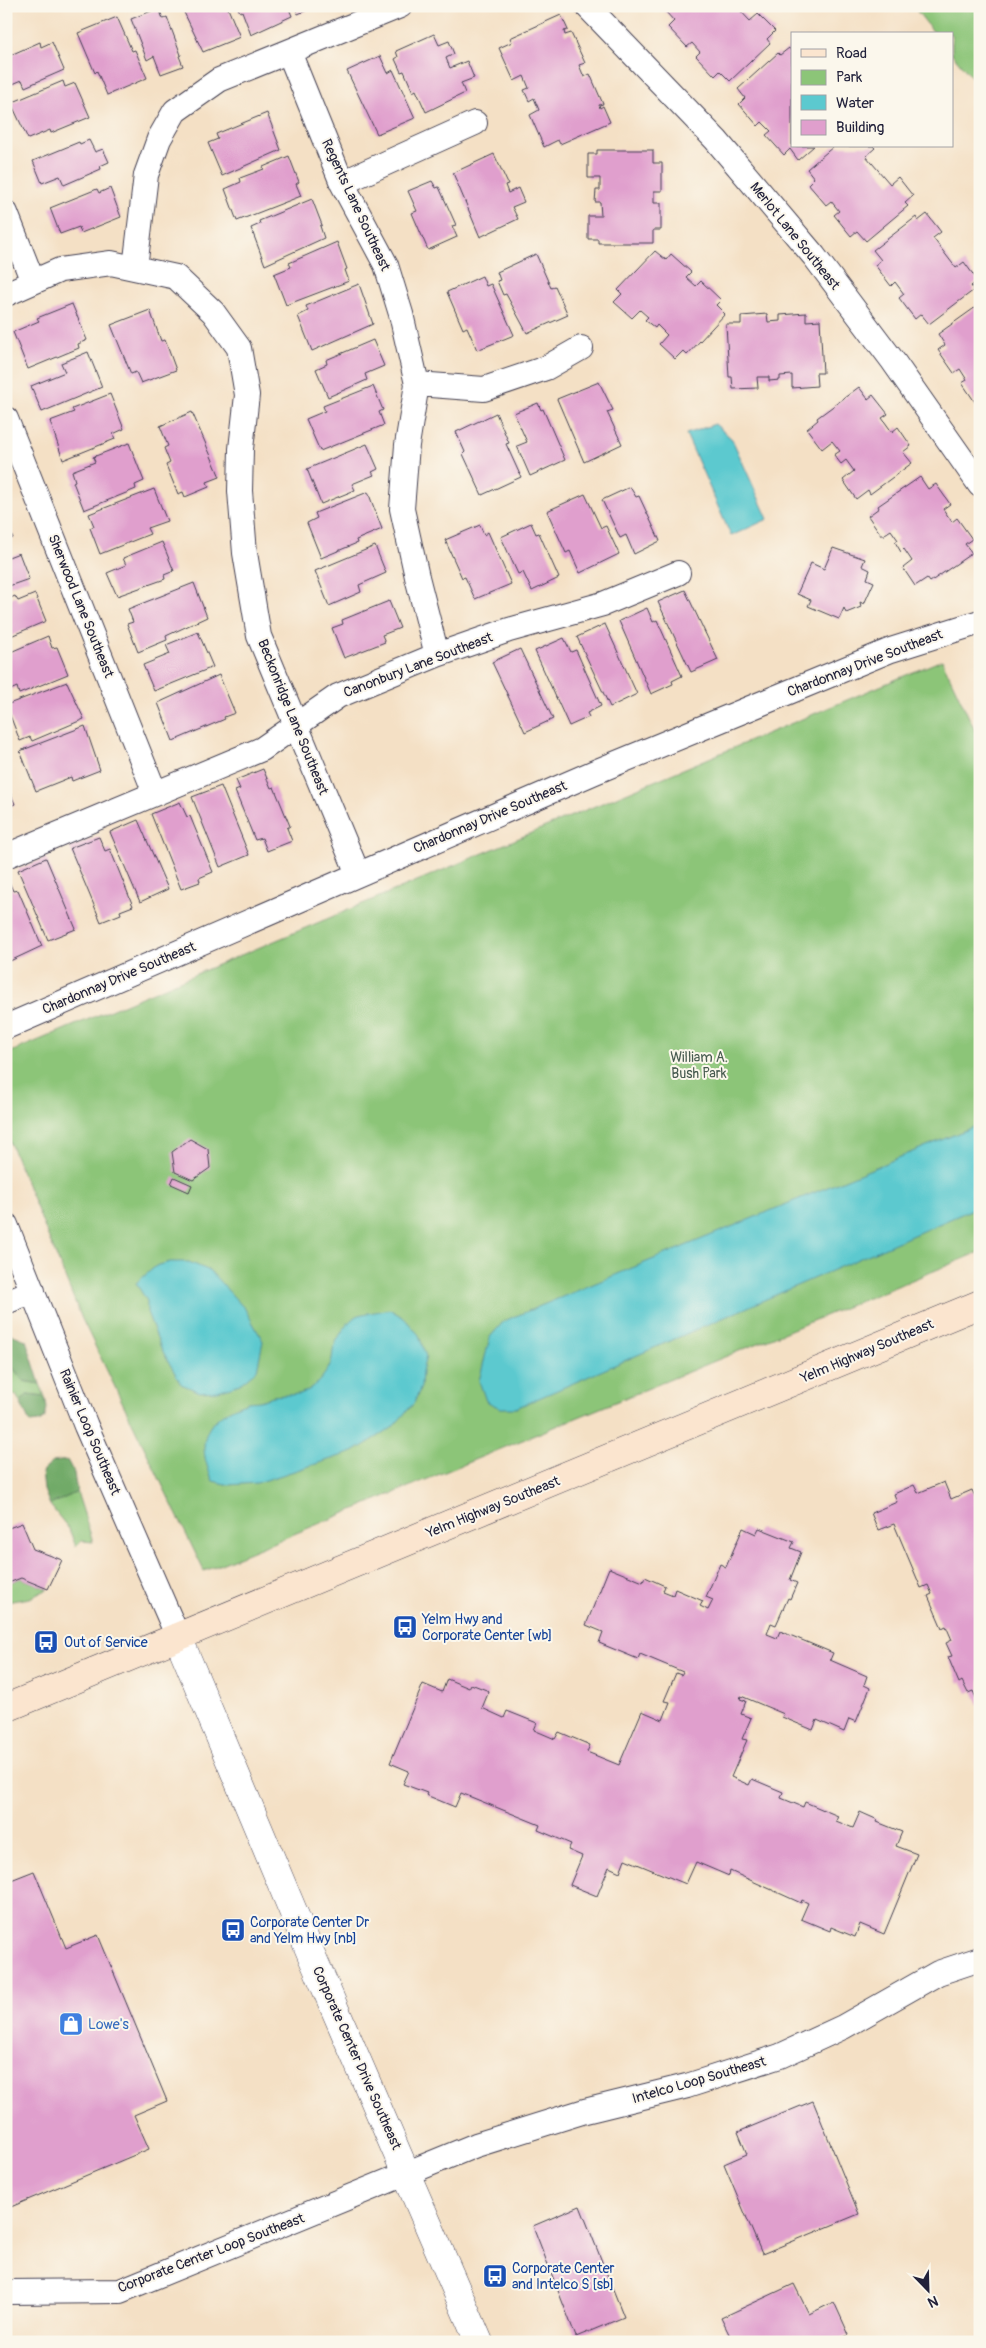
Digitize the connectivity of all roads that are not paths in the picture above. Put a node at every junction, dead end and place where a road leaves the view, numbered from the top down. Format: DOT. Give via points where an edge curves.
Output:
graph roads {
  1 [pos="400,6"];
  2 [pos="587,6"];
  3 [pos="289,52"];
  4 [pos="475,123"];
  5 [pos="342,183"];
  6 [pos="6,213"];
  7 [pos="135,268"];
  8 [pos="33,282"];
  9 [pos="6,294"];
  10 [pos="581,348"];
  11 [pos="417,384"];
  12 [pos="6,419"];
  13 [pos="980,485"];
  14 [pos="678,573"];
  15 [pos="980,622"];
  16 [pos="437,655"];
  17 [pos="297,727"];
  18 [pos="155,793"];
  19 [pos="6,856"];
  20 [pos="358,874"];
  21 [pos="6,1027"];
  22 [pos="6,1226"];
  23 [pos="33,1291"];
  24 [pos="6,1302"];
  25 [pos="980,1304"];
  26 [pos="178,1637"];
  27 [pos="6,1708"];
  28 [pos="980,1959"];
  29 [pos="408,2174"];
  30 [pos="6,2292"];
  31 [pos="479,2342"];
  1 -- 3 [label="street"];
  2 -- 13 [label="street, Merlot Lane Southeast" via="716,140 814,256"];
  3 -- 5 [label="street, Regents Lane Southeast"];
  3 -- 7 [label="street" via="219,80 175,111 159,138 146,175"];
  4 -- 5 [label="street"];
  5 -- 11 [label="street, Regents Lane Southeast" via="386,265 402,314"];
  6 -- 8 [label="street"];
  7 -- 8 [label="street, Beckonridge Lane Southeast" via="111,263 60,270"];
  7 -- 17 [label="street, Beckonridge Lane Southeast" via="176,278 213,312 239,348 247,395 240,491 245,553 259,636"];
  8 -- 9 [label="street, Beckonridge Lane Southeast"];
  10 -- 11 [label="street" via="546,368 484,389"];
  11 -- 16 [label="street, Regents Lane Southeast" via="407,445 402,509"];
  12 -- 18 [label="street, Sherwood Lane Southeast"];
  14 -- 16 [label="street, Canonbury Lane Southeast" via="603,604 509,630"];
  15 -- 20 [label="street, Chardonnay Drive Southeast" via="882,654"];
  16 -- 17 [label="street, Canonbury Lane Southeast" via="338,696"];
  17 -- 18 [label="street, Canonbury Lane Southeast" via="262,749"];
  17 -- 20 [label="street, Beckonridge Lane Southeast"];
  18 -- 19 [label="street, Canonbury Lane Southeast"];
  20 -- 21 [label="street, Chardonnay Drive Southeast"];
  22 -- 23 [label="street, Rainier Loop Southeast"];
  23 -- 24 [label="street"];
  23 -- 26 [label="street, Rainier Loop Southeast" via="86,1426"];
  25 -- 26 [label="main road, Yelm Highway Southeast"];
  26 -- 27 [label="main road, Yelm Highway Southeast"];
  26 -- 29 [label="street, Corporate Center Drive Southeast" via="314,1961"];
  28 -- 29 [label="street, Intelco Loop Southeast" via="938,1973 843,2027 780,2056 687,2086 539,2124 476,2145"];
  29 -- 30 [label="street, Corporate Center Loop Southeast" via="120,2291"];
  29 -- 31 [label="street, Corporate Center Drive Southeast"];
}
